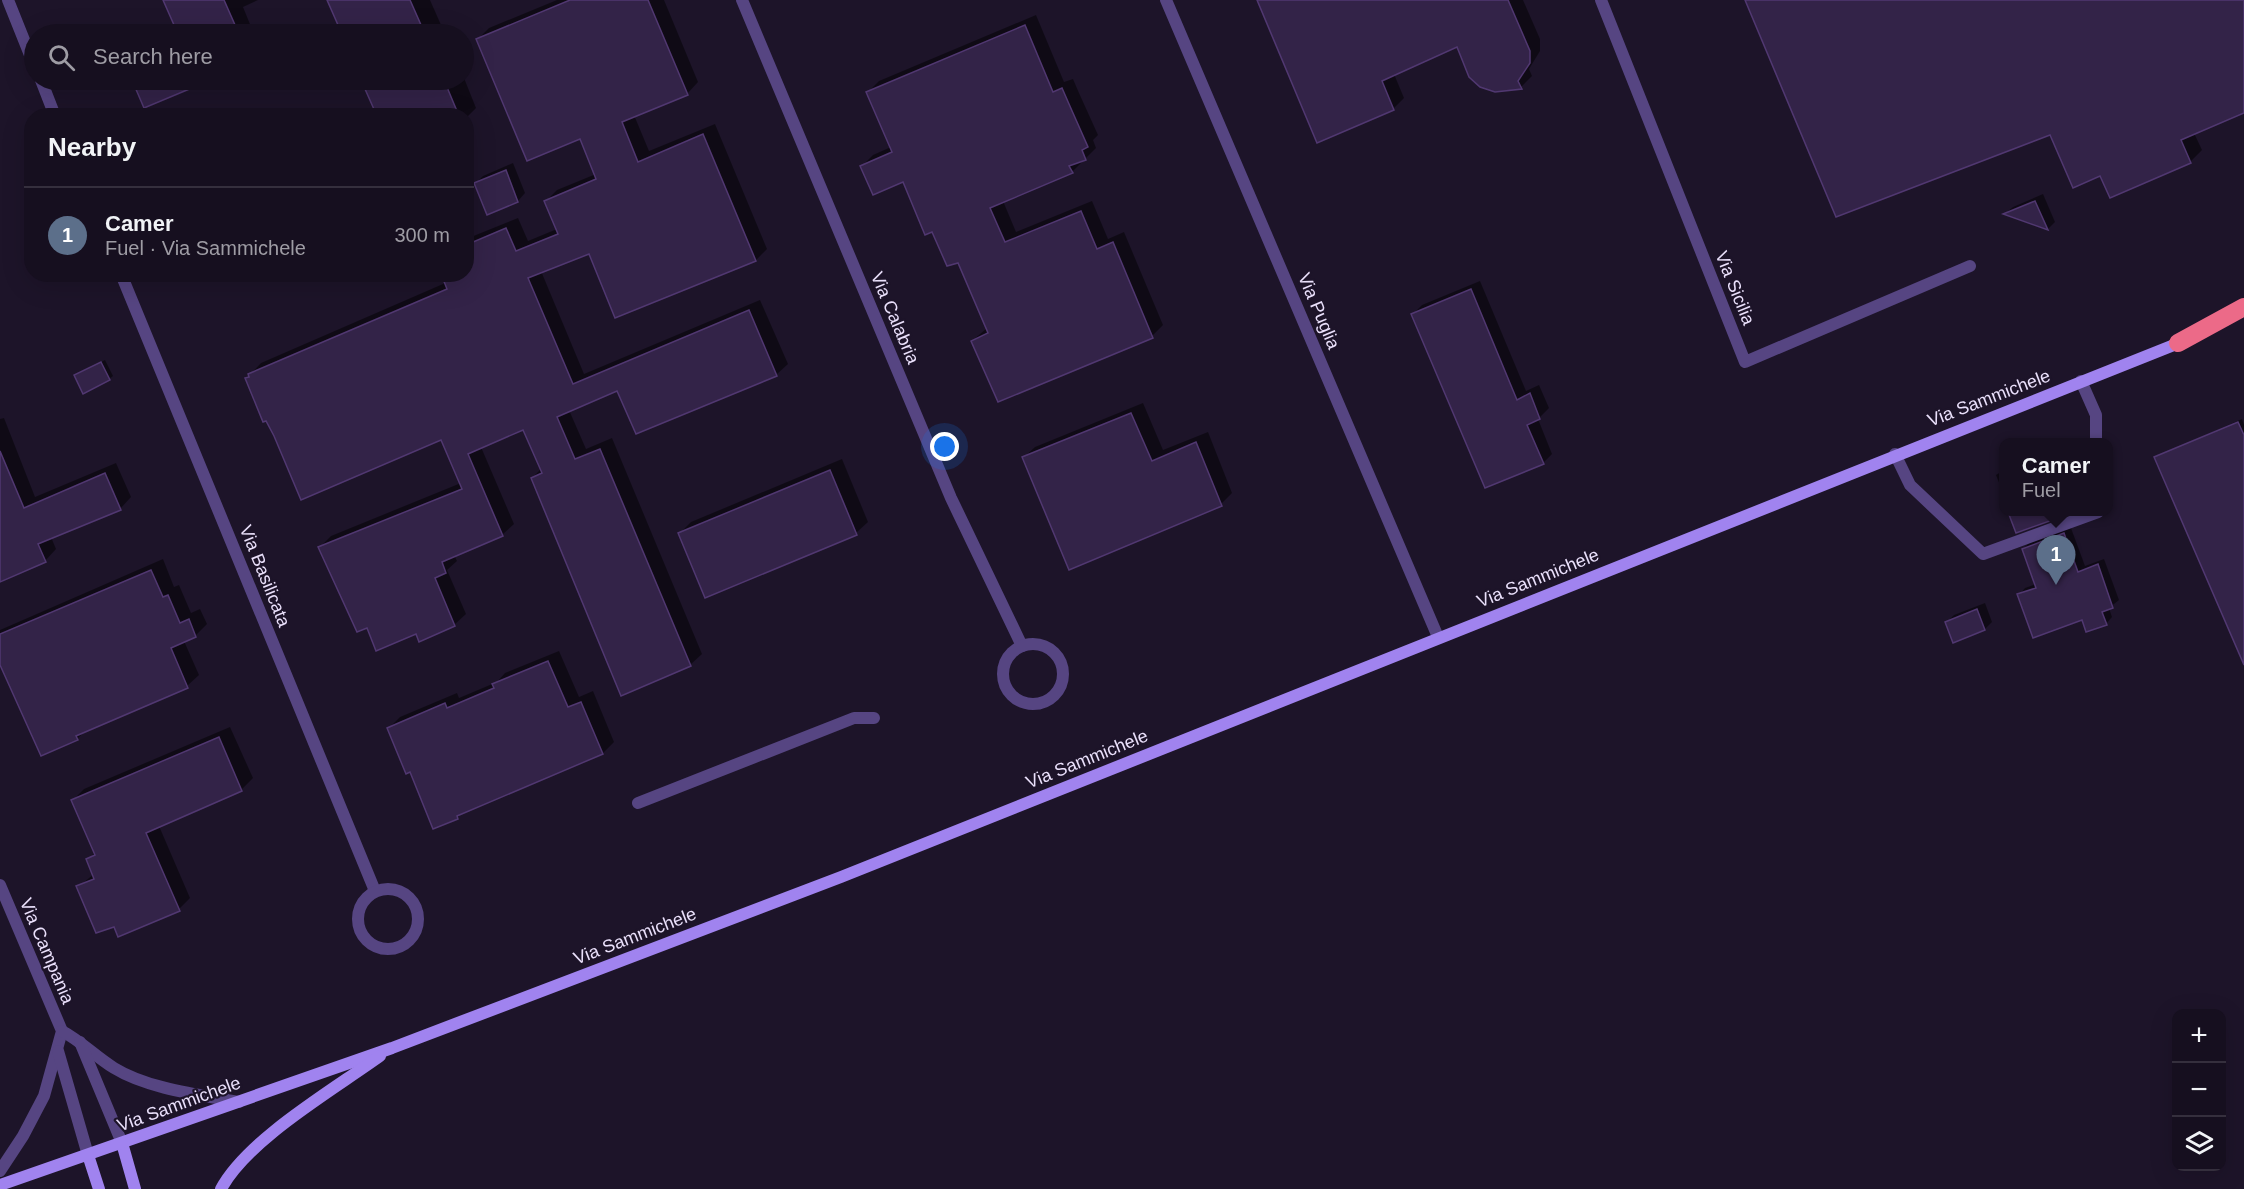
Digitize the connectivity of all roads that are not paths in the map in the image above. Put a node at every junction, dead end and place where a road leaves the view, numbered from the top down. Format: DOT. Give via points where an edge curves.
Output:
graph roads {
  1 [pos="8,0"];
  2 [pos="742,0"];
  3 [pos="1167,0"];
  4 [pos="1601,0"];
  5 [pos="24,40"];
  6 [pos="44,90"];
  7 [pos="52,108"];
  8 [pos="1970,266"];
  9 [pos="124,282"];
  10 [pos="2244,307"];
  11 [pos="2244,318"];
  12 [pos="2178,343"];
  13 [pos="2081,381"];
  14 [pos="2096,438"];
  15 [pos="1895,454"];
  16 [pos="2087,516"];
  17 [pos="1438,637"];
  18 [pos="1022,646"];
  19 [pos="874,718"];
  20 [pos="638,803"];
  21 [pos="0,885"];
  22 [pos="375,891"];
  23 [pos="62,1031"];
  24 [pos="79,1040"];
  25 [pos="392,1048"];
  26 [pos="57,1050"];
  27 [pos="239,1102"];
  28 [pos="122,1143"];
  29 [pos="88,1155"];
  30 [pos="0,1171"];
  31 [pos="0,1185"];
  32 [pos="99,1189"];
  33 [pos="135,1189"];
  34 [pos="221,1189"];
  1 -- 5 [label="street"];
  2 -- 18 [label="street, Via Calabria" via="951,498"];
  3 -- 17 [label="street, Via Puglia"];
  4 -- 8 [label="street, Via Sicilia" via="1745,362"];
  6 -- 7 [label="street"];
  9 -- 22 [label="street, Via Basilicata"];
  10 -- 12 [label="highway"];
  11 -- 12 [label="main road, Via Sammichele"];
  12 -- 13 [label="main road, Via Sammichele"];
  13 -- 14 [label="street" via="2096,415"];
  13 -- 15 [label="main road, Via Sammichele"];
  15 -- 16 [label="street" via="1910,485 1983,554"];
  15 -- 17 [label="main road, Via Sammichele"];
  17 -- 25 [label="main road, Via Sammichele" via="841,877"];
  18 -- 18 [label="street" via="1006,660 1005,686 1024,703 1045,701 1059,690 1063,677 1061,663 1043,646"];
  19 -- 20 [label="street" via="854,718"];
  21 -- 23 [label="street, Via Campania"];
  22 -- 22 [label="street" via="358,914 361,933 384,949 403,945 416,930 417,910 412,900 395,889"];
  23 -- 24 [label="street, Via Campania"];
  23 -- 26 [label="street, Via Campania"];
  24 -- 27 [label="street, Via Campania" via="116,1069 169,1090"];
  24 -- 28 [label="street"];
  25 -- 27 [label="main road, Via Sammichele"];
  25 -- 34 [label="main road" via="269,1136 227,1177"];
  26 -- 29 [label="street"];
  26 -- 30 [label="street, Via Campania" via="44,1096"];
  27 -- 28 [label="main road, Via Sammichele"];
  28 -- 29 [label="main road, Via Sammichele"];
  28 -- 33 [label="main road"];
  29 -- 31 [label="main road, Via Sammichele"];
  29 -- 32 [label="main road"];
}
